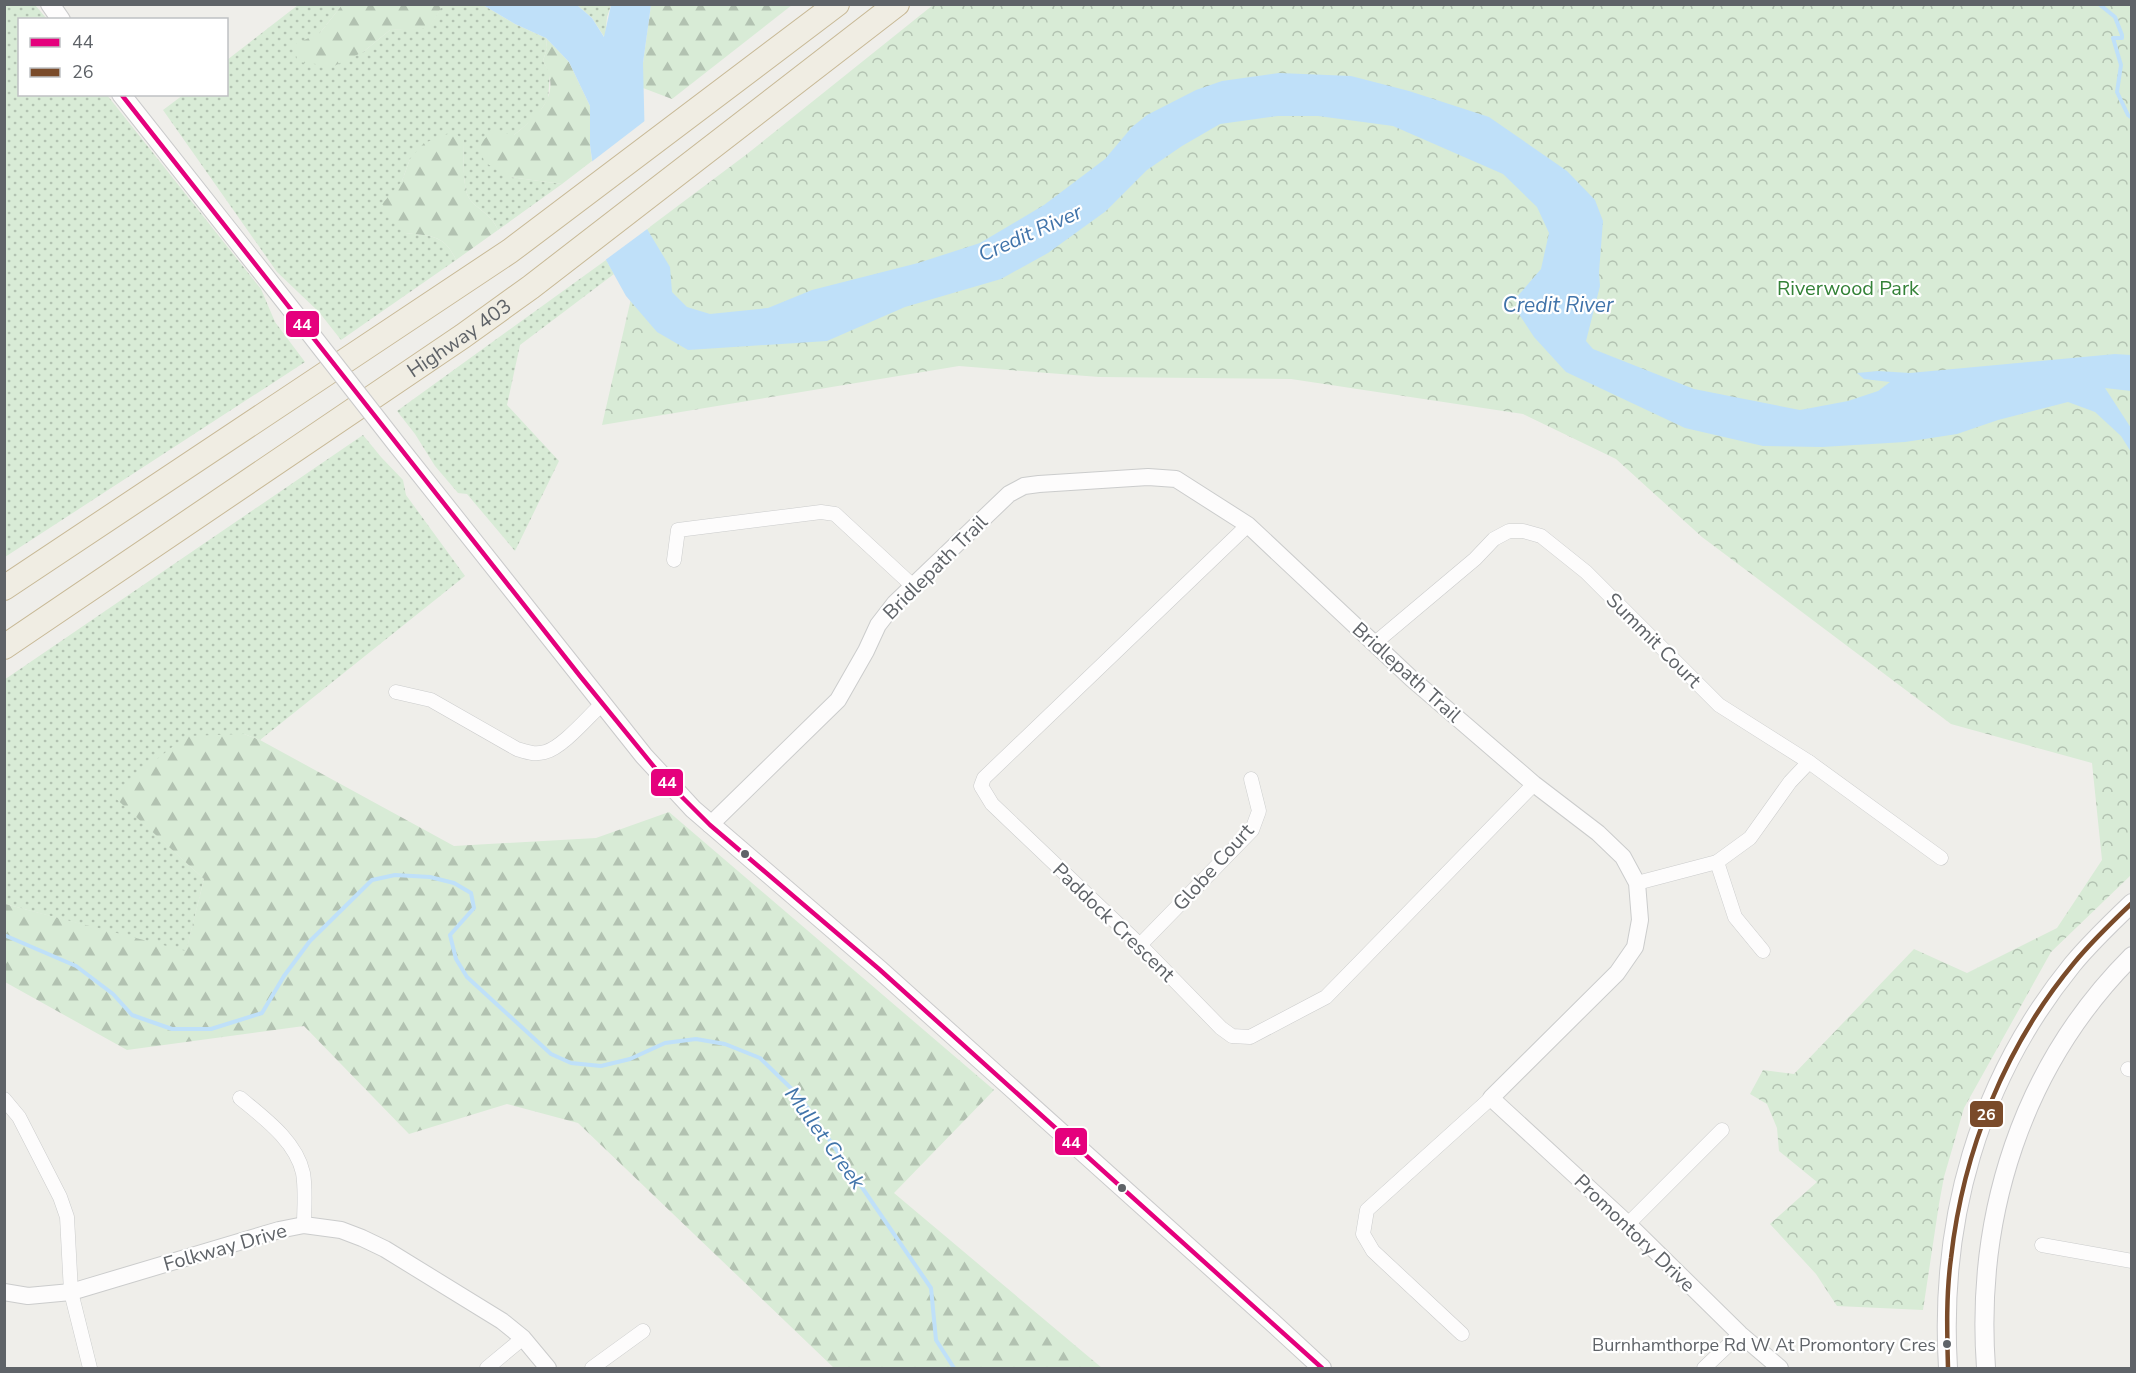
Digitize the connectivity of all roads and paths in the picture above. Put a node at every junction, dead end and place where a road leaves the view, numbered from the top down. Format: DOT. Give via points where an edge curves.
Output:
graph roads {
  1 [pos="50,4"];
  2 [pos="837,4"];
  3 [pos="893,8"];
  4 [pos="60,18"];
  5 [pos="123,96"];
  6 [pos="1248,525"];
  7 [pos="674,560"];
  8 [pos="914,587"];
  9 [pos="4,588"];
  10 [pos="1375,643"];
  11 [pos="4,647"];
  12 [pos="396,692"];
  13 [pos="602,704"];
  14 [pos="1809,762"];
  15 [pos="1251,779"];
  16 [pos="1534,784"];
  17 [pos="710,825"];
  18 [pos="1941,858"];
  19 [pos="1717,862"];
  20 [pos="1637,883"];
  21 [pos="2132,903"];
  22 [pos="1140,945"];
  23 [pos="1763,951"];
  24 [pos="2132,956"];
  25 [pos="240,1098"];
  26 [pos="1491,1098"];
  27 [pos="4,1099"];
  28 [pos="1722,1130"];
  29 [pos="1628,1224"];
  30 [pos="304,1225"];
  31 [pos="2042,1245"];
  32 [pos="2132,1261"];
  33 [pos="4,1292"];
  34 [pos="71,1292"];
  35 [pos="643,1331"];
  36 [pos="1462,1334"];
  37 [pos="1740,1334"];
  38 [pos="523,1338"];
  39 [pos="90,1368"];
  40 [pos="487,1368"];
  41 [pos="548,1368"];
  42 [pos="592,1368"];
  43 [pos="1322,1368"];
  44 [pos="1704,1368"];
  45 [pos="1780,1368"];
  46 [pos="1948,1368"];
  47 [pos="1986,1368"];
  1 -- 4 [label="main road"];
  2 -- 9 [label="highway" via="510,251"];
  3 -- 11 [label="highway, Highway 403" via="463,336"];
  5 -- 13 [label="main road, bridge"];
  6 -- 8 [label="street, Bridlepath Trail" via="1176,479 1148,477 1024,486 1009,494"];
  6 -- 10 [label="street, Bridlepath Trail"];
  6 -- 22 [label="street, Paddock Crescent" via="984,778 981,786 992,804"];
  7 -- 8 [label="street" via="678,531 821,512 835,514"];
  8 -- 17 [label="street, Bridlepath Trail" via="878,625 838,700"];
  10 -- 14 [label="street, Summit Court" via="1494,539 1509,531 1523,531 1541,536 1586,572 1719,705"];
  10 -- 16 [label="street, Bridlepath Trail"];
  12 -- 13 [label="street" via="431,700 532,754 547,752 560,744"];
  13 -- 17 [label="main road" via="664,779"];
  14 -- 18 [label="street, Summit Court"];
  14 -- 19 [label="street" via="1750,838"];
  15 -- 22 [label="street, Globe Court" via="1259,810 1252,830"];
  16 -- 20 [label="street, Bridlepath Trail" via="1623,857"];
  16 -- 22 [label="street, Paddock Crescent" via="1326,997 1250,1037 1232,1036 1221,1029"];
  17 -- 43 [label="main road" via="896,984"];
  19 -- 20 [label="street"];
  19 -- 23 [label="street" via="1735,917"];
  20 -- 26 [label="street, Bridlepath Trail" via="1640,920 1635,947 1617,973"];
  21 -- 46 [label="main road" via="2084,951 2039,1009 2011,1057 1980,1126 1955,1221 1947,1315"];
  24 -- 47 [label="main road" via="2085,1010 2058,1050 2015,1140 1994,1212 1986,1262"];
  25 -- 30 [label="street" via="278,1131 295,1156 303,1173"];
  26 -- 29 [label="street, Promontory Drive"];
  26 -- 36 [label="street, Bridlepath Trail" via="1367,1210 1363,1234 1373,1251"];
  27 -- 34 [label="street" via="19,1117 67,1217"];
  28 -- 29 [label="street"];
  29 -- 37 [label="street, Promontory Drive"];
  30 -- 34 [label="street, Folkway Drive"];
  30 -- 38 [label="street, Folkway Drive" via="341,1230 385,1249"];
  31 -- 32 [label="street"];
  33 -- 34 [label="street, Folkway Drive" via="28,1296"];
  34 -- 39 [label="street"];
  35 -- 42 [label="street"];
  37 -- 44 [label="street"];
  37 -- 45 [label="street, Promontory Drive"];
  38 -- 40 [label="street"];
  38 -- 41 [label="street, Folkway Drive"];
}
